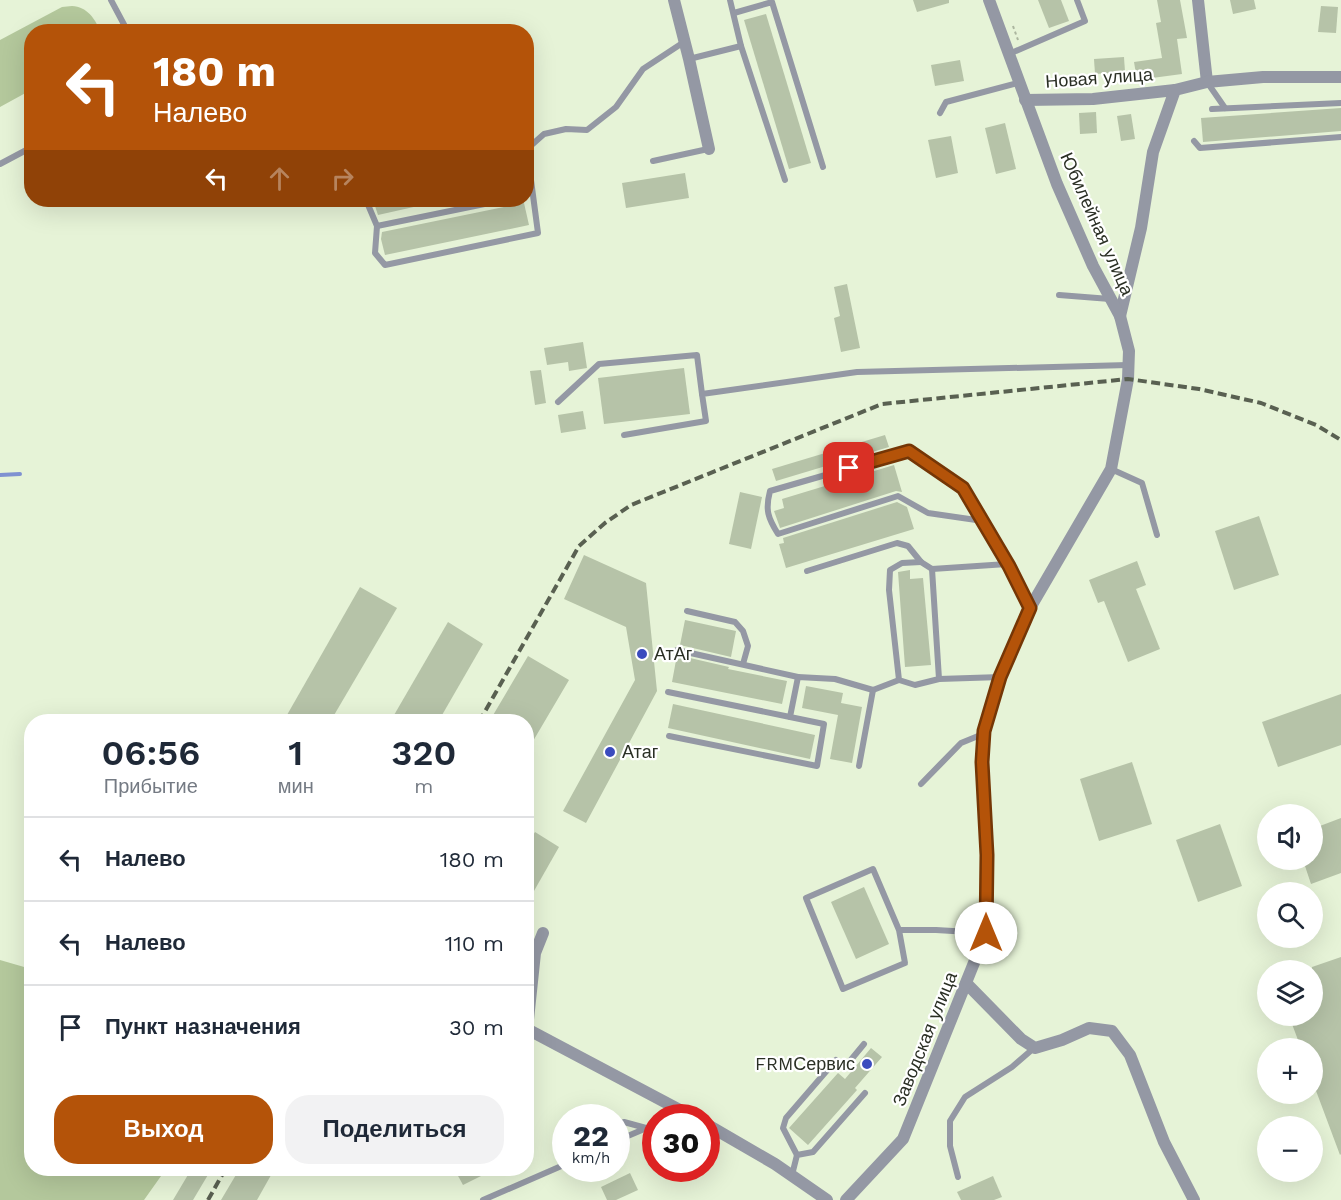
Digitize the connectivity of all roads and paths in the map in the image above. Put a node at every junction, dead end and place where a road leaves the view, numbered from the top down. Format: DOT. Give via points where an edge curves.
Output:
graph roads {
  1 [pos="111,0"];
  2 [pos="674,0"];
  3 [pos="730,0"];
  4 [pos="989,0"];
  5 [pos="1077,0"];
  6 [pos="1198,0"];
  7 [pos="772,1"];
  8 [pos="734,13"];
  9 [pos="124,24"];
  10 [pos="684,42"];
  11 [pos="741,46"];
  12 [pos="1009,54"];
  13 [pos="689,59"];
  14 [pos="1341,77"];
  15 [pos="1207,82"];
  16 [pos="1018,83"];
  17 [pos="1175,90"];
  18 [pos="1025,100"];
  19 [pos="1341,103"];
  20 [pos="1225,108"];
  21 [pos="1212,109"];
  22 [pos="940,113"];
  23 [pos="1341,136"];
  24 [pos="1194,141"];
  25 [pos="534,143"];
  26 [pos="709,149"];
  27 [pos="24,151"];
  28 [pos="653,161"];
  29 [pos="0,164"];
  30 [pos="823,167"];
  31 [pos="785,180"];
  32 [pos="369,207"];
  33 [pos="470,207"];
  34 [pos="533,207"];
  35 [pos="377,226"];
  36 [pos="1059,296"];
  37 [pos="1110,299"];
  38 [pos="1120,316"];
  39 [pos="1128,365"];
  40 [pos="702,394"];
  41 [pos="558,402"];
  42 [pos="624,435"];
  43 [pos="1111,469"];
  44 [pos="983,521"];
  45 [pos="1156,535"];
  46 [pos="921,562"];
  47 [pos="1007,564"];
  48 [pos="932,569"];
  49 [pos="807,571"];
  50 [pos="1030,608"];
  51 [pos="687,611"];
  52 [pos="677,650"];
  53 [pos="743,664"];
  54 [pos="798,677"];
  55 [pos="1000,677"];
  56 [pos="939,679"];
  57 [pos="899,680"];
  58 [pos="873,690"];
  59 [pos="668,692"];
  60 [pos="790,717"];
  61 [pos="984,734"];
  62 [pos="669,736"];
  63 [pos="859,766"];
  64 [pos="921,784"];
  65 [pos="899,930"];
  66 [pos="543,933"];
  67 [pos="986,933"];
  68 [pos="534,970"];
  69 [pos="967,984"];
  70 [pos="534,1033"];
  71 [pos="864,1044"];
  72 [pos="1035,1048"];
  73 [pos="865,1093"];
  74 [pos="670,1104"];
  75 [pos="720,1132"];
  76 [pos="797,1155"];
  77 [pos="552,1170"];
  78 [pos="792,1176"];
  79 [pos="958,1178"];
  80 [pos="483,1200"];
  81 [pos="827,1200"];
  82 [pos="846,1200"];
  83 [pos="1194,1200"];
  1 -- 9 [label="lane"];
  2 -- 10 [label="street"];
  3 -- 8 [label="lane"];
  4 -- 12 [label="street, Юбилейная улица"];
  5 -- 12 [label="lane" via="1085,21"];
  6 -- 15 [label="street"];
  7 -- 8 [label="lane"];
  7 -- 30 [label="lane"];
  8 -- 11 [label="lane"];
  10 -- 13 [label="street"];
  10 -- 25 [label="lane" via="643,69 616,106 587,130 544,134"];
  11 -- 13 [label="lane"];
  11 -- 31 [label="lane"];
  12 -- 16 [label="street, Юбилейная улица"];
  13 -- 26 [label="street"];
  14 -- 15 [label="street, Новая улица"];
  15 -- 17 [label="street, Новая улица"];
  15 -- 20 [label="lane"];
  16 -- 18 [label="street, Юбилейная улица"];
  16 -- 22 [label="lane" via="946,102"];
  17 -- 18 [label="street, Новая улица" via="1093,99"];
  17 -- 38 [label="street" via="1152,152 1141,228"];
  18 -- 37 [label="street, Юбилейная улица" via="1057,184"];
  19 -- 20 [label="lane"];
  20 -- 21 [label="lane"];
  23 -- 24 [label="lane" via="1200,148"];
  26 -- 28 [label="lane"];
  27 -- 29 [label="lane"];
  32 -- 35 [label="lane"];
  33 -- 35 [label="lane"];
  34 -- 35 [label="lane" via="538,233 385,265 375,253"];
  36 -- 37 [label="lane"];
  37 -- 38 [label="street, Юбилейная улица"];
  38 -- 39 [label="street, Юбилейная улица" via="1129,351"];
  39 -- 40 [label="lane" via="857,372"];
  39 -- 43 [label="street, Юбилейная улица"];
  40 -- 41 [label="lane" via="697,355 599,364"];
  40 -- 42 [label="lane" via="706,422"];
  43 -- 45 [label="lane" via="1142,483"];
  43 -- 50 [label="street, Заводская улица"];
  44 -- 44 [label="lane" via="963,488 909,451 770,491 767,503 769,520 778,534 898,496 928,513"];
  44 -- 47 [label="lane"];
  46 -- 48 [label="lane"];
  46 -- 49 [label="lane" via="908,546 897,543"];
  46 -- 57 [label="lane" via="903,563 891,570 889,590"];
  47 -- 48 [label="lane"];
  47 -- 50 [label="lane"];
  48 -- 56 [label="lane"];
  50 -- 55 [label="street, Заводская улица"];
  51 -- 53 [label="lane" via="735,622 748,646"];
  52 -- 53 [label="lane"];
  53 -- 54 [label="lane"];
  54 -- 58 [label="lane" via="835,679"];
  54 -- 60 [label="lane"];
  55 -- 56 [label="lane"];
  55 -- 61 [label="street, Заводская улица"];
  56 -- 57 [label="lane" via="915,685"];
  57 -- 58 [label="lane"];
  58 -- 63 [label="lane"];
  59 -- 60 [label="lane"];
  60 -- 62 [label="lane" via="824,724 817,766"];
  61 -- 64 [label="lane" via="961,743"];
  61 -- 67 [label="street, Заводская улица"];
  65 -- 65 [label="lane" via="873,869 806,898 843,989 905,963"];
  65 -- 67 [label="lane"];
  66 -- 68 [label="street"];
  67 -- 69 [label="street, Заводская улица"];
  69 -- 72 [label="street" via="1021,1039"];
  69 -- 82 [label="street, Заводская улица" via="903,1139"];
  70 -- 74 [label="street"];
  71 -- 76 [label="lane" via="845,1067 836,1060 786,1118 783,1128"];
  72 -- 79 [label="lane" via="965,1097 950,1121 950,1146"];
  72 -- 83 [label="street" via="1089,1028 1112,1031 1130,1055 1164,1142"];
  73 -- 76 [label="lane" via="813,1152"];
  75 -- 78 [label="street"];
  76 -- 78 [label="lane"];
  77 -- 80 [label="lane"];
  78 -- 81 [label="street"];
}
